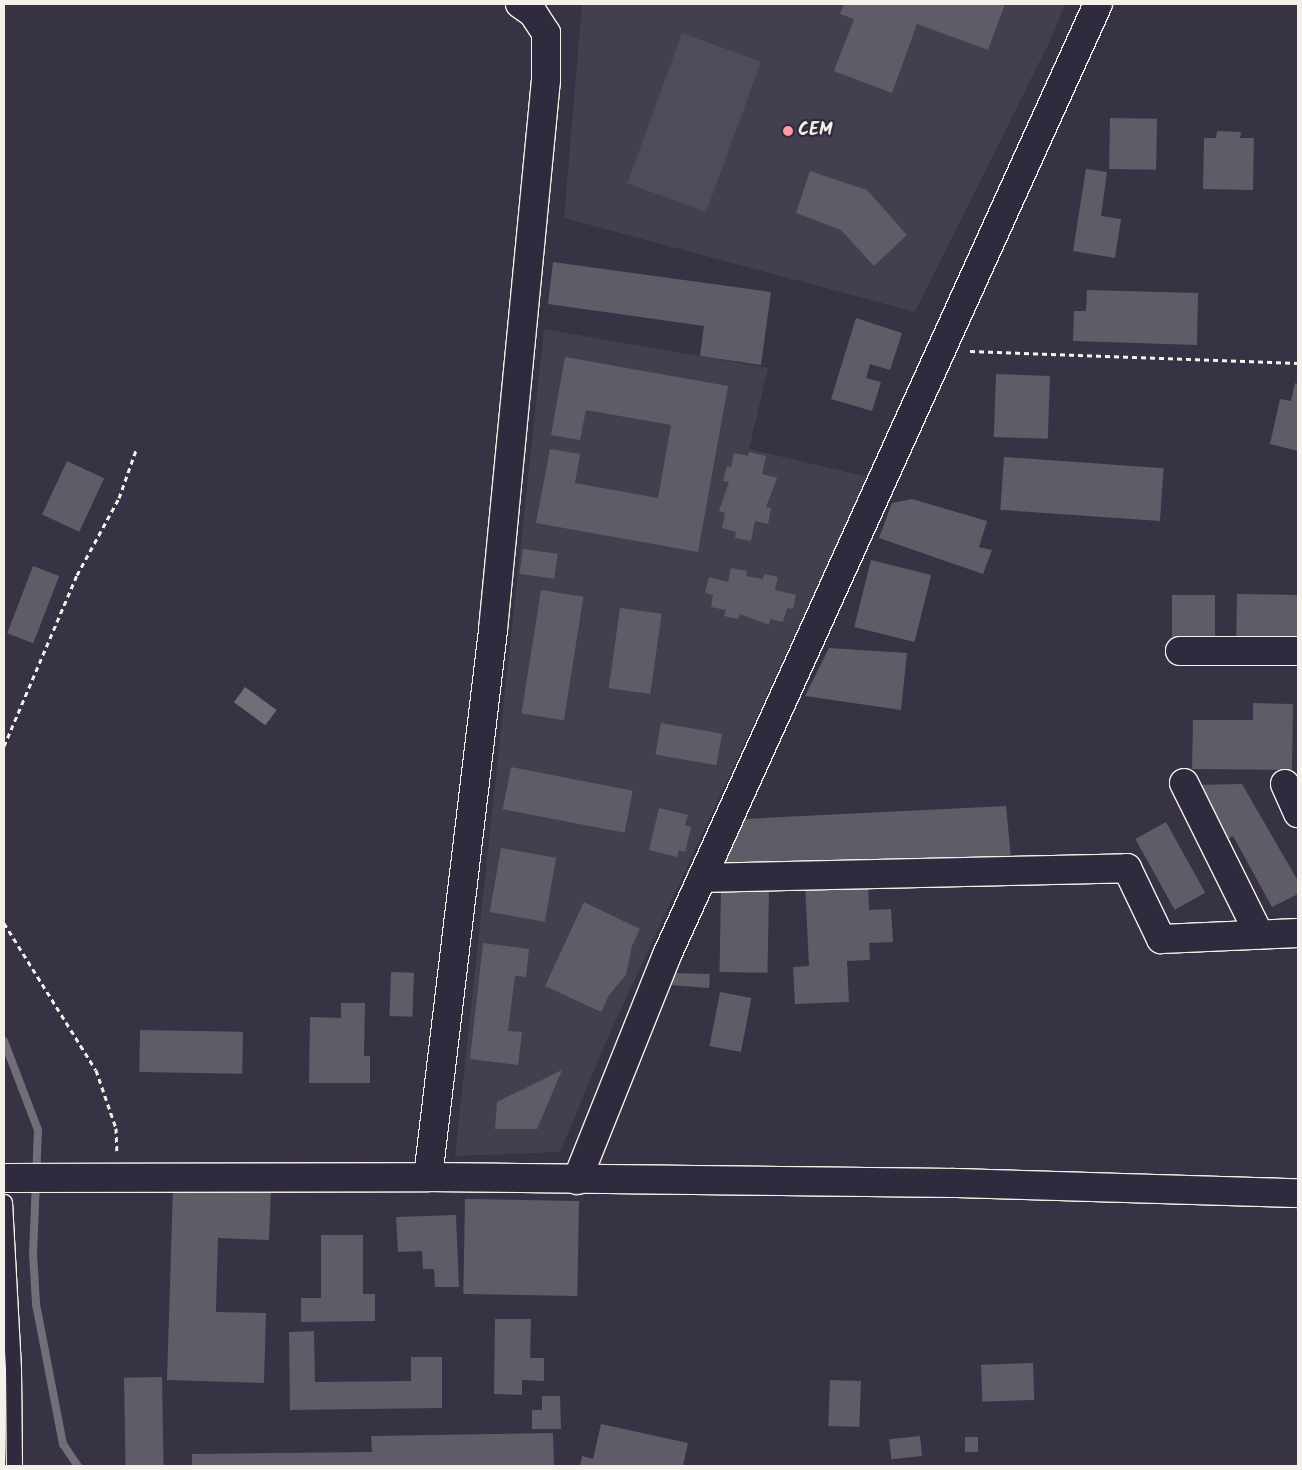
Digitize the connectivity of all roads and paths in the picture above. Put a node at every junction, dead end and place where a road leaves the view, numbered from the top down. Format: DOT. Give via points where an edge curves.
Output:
graph roads {
  1 [pos="520,4"];
  2 [pos="1098,4"];
  3 [pos="940,350"];
  4 [pos="1298,363"];
  5 [pos="136,450"];
  6 [pos="1180,651"];
  7 [pos="1298,652"];
  8 [pos="4,746"];
  9 [pos="1184,784"];
  10 [pos="1284,784"];
  11 [pos="1298,813"];
  12 [pos="702,878"];
  13 [pos="4,923"];
  14 [pos="1298,933"];
  15 [pos="1259,934"];
  16 [pos="119,1177"];
  17 [pos="428,1177"];
  18 [pos="12,1178"];
  19 [pos="577,1180"];
  20 [pos="1298,1193"];
  21 [pos="4,1202"];
  22 [pos="14,1466"];
  1 -- 17 [label="street" via="534,13 546,33 546,80 492,640"];
  2 -- 3 [label="street"];
  3 -- 4 [label="path"];
  3 -- 12 [label="street"];
  5 -- 8 [label="path" via="119,498 77,574"];
  6 -- 7 [label="street"];
  9 -- 15 [label="street"];
  10 -- 11 [label="street"];
  12 -- 15 [label="street" via="1127,868 1161,939"];
  12 -- 19 [label="street" via="667,955"];
  13 -- 16 [label="path" via="96,1070 116,1128"];
  14 -- 15 [label="street"];
  16 -- 17 [label="street"];
  16 -- 18 [label="street"];
  17 -- 19 [label="street"];
  19 -- 20 [label="street" via="954,1184"];
  21 -- 22 [label="lane" via="13,1370"];
}
